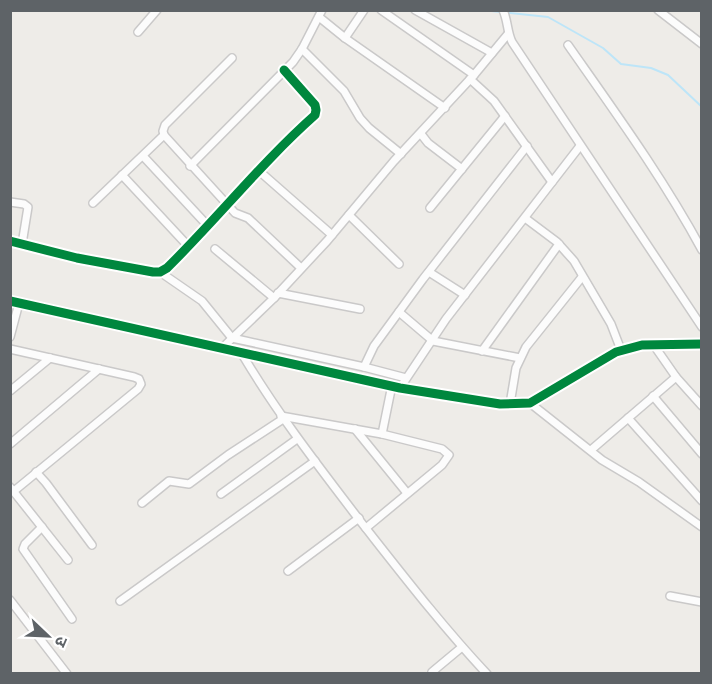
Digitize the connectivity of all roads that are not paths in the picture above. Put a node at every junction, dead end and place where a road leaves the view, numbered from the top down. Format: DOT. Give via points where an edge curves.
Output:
graph roads {
  1 [pos="157,10"];
  2 [pos="364,10"];
  3 [pos="381,10"];
  4 [pos="415,10"];
  5 [pos="503,10"];
  6 [pos="658,10"];
  7 [pos="321,14"];
  8 [pos="138,32"];
  9 [pos="508,34"];
  10 [pos="345,38"];
  11 [pos="702,44"];
  12 [pos="568,45"];
  13 [pos="303,49"];
  14 [pos="492,53"];
  15 [pos="232,58"];
  16 [pos="284,70"];
  17 [pos="472,77"];
  18 [pos="445,108"];
  19 [pos="505,116"];
  20 [pos="421,134"];
  21 [pos="164,135"];
  22 [pos="527,146"];
  23 [pos="580,146"];
  24 [pos="401,154"];
  25 [pos="143,156"];
  26 [pos="190,166"];
  27 [pos="462,169"];
  28 [pos="258,170"];
  29 [pos="122,176"];
  30 [pos="552,182"];
  31 [pos="10,202"];
  32 [pos="93,203"];
  33 [pos="226,204"];
  34 [pos="430,208"];
  35 [pos="349,215"];
  36 [pos="525,218"];
  37 [pos="208,226"];
  38 [pos="332,235"];
  39 [pos="10,241"];
  40 [pos="22,244"];
  41 [pos="559,244"];
  42 [pos="189,247"];
  43 [pos="215,249"];
  44 [pos="702,250"];
  45 [pos="399,264"];
  46 [pos="301,268"];
  47 [pos="160,272"];
  48 [pos="429,272"];
  49 [pos="582,277"];
  50 [pos="276,295"];
  51 [pos="465,295"];
  52 [pos="15,302"];
  53 [pos="360,309"];
  54 [pos="399,312"];
  55 [pos="702,327"];
  56 [pos="10,337"];
  57 [pos="232,338"];
  58 [pos="433,341"];
  59 [pos="653,344"];
  60 [pos="700,346"];
  61 [pos="10,349"];
  62 [pos="221,349"];
  63 [pos="621,350"];
  64 [pos="482,351"];
  65 [pos="242,354"];
  66 [pos="50,358"];
  67 [pos="520,358"];
  68 [pos="364,367"];
  69 [pos="99,369"];
  70 [pos="676,377"];
  71 [pos="406,378"];
  72 [pos="396,386"];
  73 [pos="10,392"];
  74 [pos="653,396"];
  75 [pos="530,403"];
  76 [pos="510,404"];
  77 [pos="702,406"];
  78 [pos="282,417"];
  79 [pos="628,418"];
  80 [pos="355,429"];
  81 [pos="382,434"];
  82 [pos="297,439"];
  83 [pos="10,444"];
  84 [pos="591,450"];
  85 [pos="702,454"];
  86 [pos="315,461"];
  87 [pos="36,472"];
  88 [pos="12,489"];
  89 [pos="407,493"];
  90 [pos="221,494"];
  91 [pos="702,501"];
  92 [pos="142,503"];
  93 [pos="359,518"];
  94 [pos="702,526"];
  95 [pos="42,527"];
  96 [pos="366,528"];
  97 [pos="92,545"];
  98 [pos="68,560"];
  99 [pos="288,572"];
  100 [pos="670,596"];
  101 [pos="10,600"];
  102 [pos="120,601"];
  103 [pos="702,602"];
  104 [pos="72,619"];
  105 [pos="462,647"];
  106 [pos="432,672"];
  107 [pos="67,674"];
  108 [pos="487,674"];
  1 -- 8 [label="street"];
  2 -- 10 [label="street"];
  3 -- 17 [label="street"];
  4 -- 14 [label="street"];
  5 -- 9 [label="street"];
  6 -- 11 [label="street"];
  7 -- 10 [label="street"];
  7 -- 13 [label="street"];
  9 -- 14 [label="street"];
  9 -- 23 [label="street"];
  10 -- 18 [label="street"];
  12 -- 44 [label="street" via="682,213"];
  13 -- 16 [label="street"];
  13 -- 24 [label="street" via="344,91 369,128"];
  14 -- 17 [label="street"];
  15 -- 21 [label="street" via="165,125"];
  16 -- 26 [label="street"];
  16 -- 28 [label="street" via="315,105 315,115"];
  17 -- 18 [label="street"];
  17 -- 19 [label="street"];
  18 -- 20 [label="street"];
  19 -- 22 [label="street"];
  19 -- 27 [label="street"];
  20 -- 24 [label="street"];
  20 -- 27 [label="street"];
  21 -- 25 [label="street"];
  21 -- 26 [label="street"];
  22 -- 30 [label="street"];
  22 -- 48 [label="street"];
  23 -- 30 [label="street"];
  23 -- 55 [label="street"];
  24 -- 35 [label="street"];
  25 -- 29 [label="street"];
  25 -- 37 [label="street"];
  26 -- 33 [label="street"];
  27 -- 34 [label="street"];
  28 -- 33 [label="street"];
  28 -- 38 [label="street"];
  29 -- 32 [label="street"];
  29 -- 42 [label="street"];
  30 -- 36 [label="street"];
  31 -- 40 [label="street" via="28,207"];
  33 -- 37 [label="street"];
  33 -- 46 [label="street" via="248,218"];
  35 -- 38 [label="street"];
  35 -- 45 [label="street"];
  36 -- 41 [label="street"];
  36 -- 51 [label="street"];
  37 -- 42 [label="street"];
  38 -- 46 [label="street"];
  39 -- 40 [label="street"];
  40 -- 47 [label="street"];
  41 -- 49 [label="street"];
  41 -- 64 [label="street"];
  42 -- 47 [label="street"];
  43 -- 50 [label="street"];
  46 -- 50 [label="street"];
  47 -- 57 [label="street" via="202,301"];
  48 -- 51 [label="street"];
  48 -- 54 [label="street"];
  49 -- 63 [label="street" via="611,324"];
  49 -- 67 [label="street"];
  50 -- 53 [label="street"];
  50 -- 57 [label="street"];
  51 -- 58 [label="street"];
  52 -- 56 [label="street"];
  52 -- 62 [label="street"];
  54 -- 58 [label="street"];
  54 -- 68 [label="street"];
  57 -- 62 [label="street"];
  57 -- 68 [label="street"];
  58 -- 64 [label="street"];
  58 -- 71 [label="street"];
  59 -- 60 [label="street"];
  59 -- 63 [label="street"];
  59 -- 70 [label="street"];
  61 -- 66 [label="street"];
  62 -- 65 [label="street"];
  63 -- 75 [label="street"];
  64 -- 67 [label="street"];
  65 -- 72 [label="street"];
  65 -- 78 [label="street"];
  66 -- 69 [label="street"];
  66 -- 73 [label="street"];
  67 -- 76 [label="street"];
  68 -- 71 [label="street"];
  69 -- 83 [label="street"];
  69 -- 87 [label="street" via="134,377 141,384"];
  70 -- 74 [label="street"];
  70 -- 77 [label="street"];
  71 -- 72 [label="street"];
  72 -- 76 [label="street"];
  72 -- 81 [label="street"];
  74 -- 79 [label="street"];
  74 -- 85 [label="street"];
  75 -- 76 [label="street"];
  75 -- 84 [label="street"];
  78 -- 80 [label="street"];
  78 -- 82 [label="street"];
  78 -- 92 [label="street" via="193,482 185,485 169,481"];
  79 -- 84 [label="street"];
  79 -- 91 [label="street"];
  80 -- 81 [label="street"];
  80 -- 89 [label="street"];
  81 -- 89 [label="street" via="442,449 449,455"];
  82 -- 86 [label="street"];
  82 -- 90 [label="street"];
  84 -- 94 [label="street"];
  86 -- 93 [label="street"];
  86 -- 102 [label="street"];
  87 -- 88 [label="street"];
  87 -- 97 [label="street"];
  88 -- 95 [label="street"];
  89 -- 96 [label="street"];
  93 -- 96 [label="street"];
  93 -- 99 [label="street"];
  95 -- 98 [label="street"];
  95 -- 104 [label="street" via="25,544 25,553"];
  96 -- 105 [label="street"];
  100 -- 103 [label="street"];
  101 -- 107 [label="street"];
  105 -- 106 [label="street"];
  105 -- 108 [label="street"];
}
